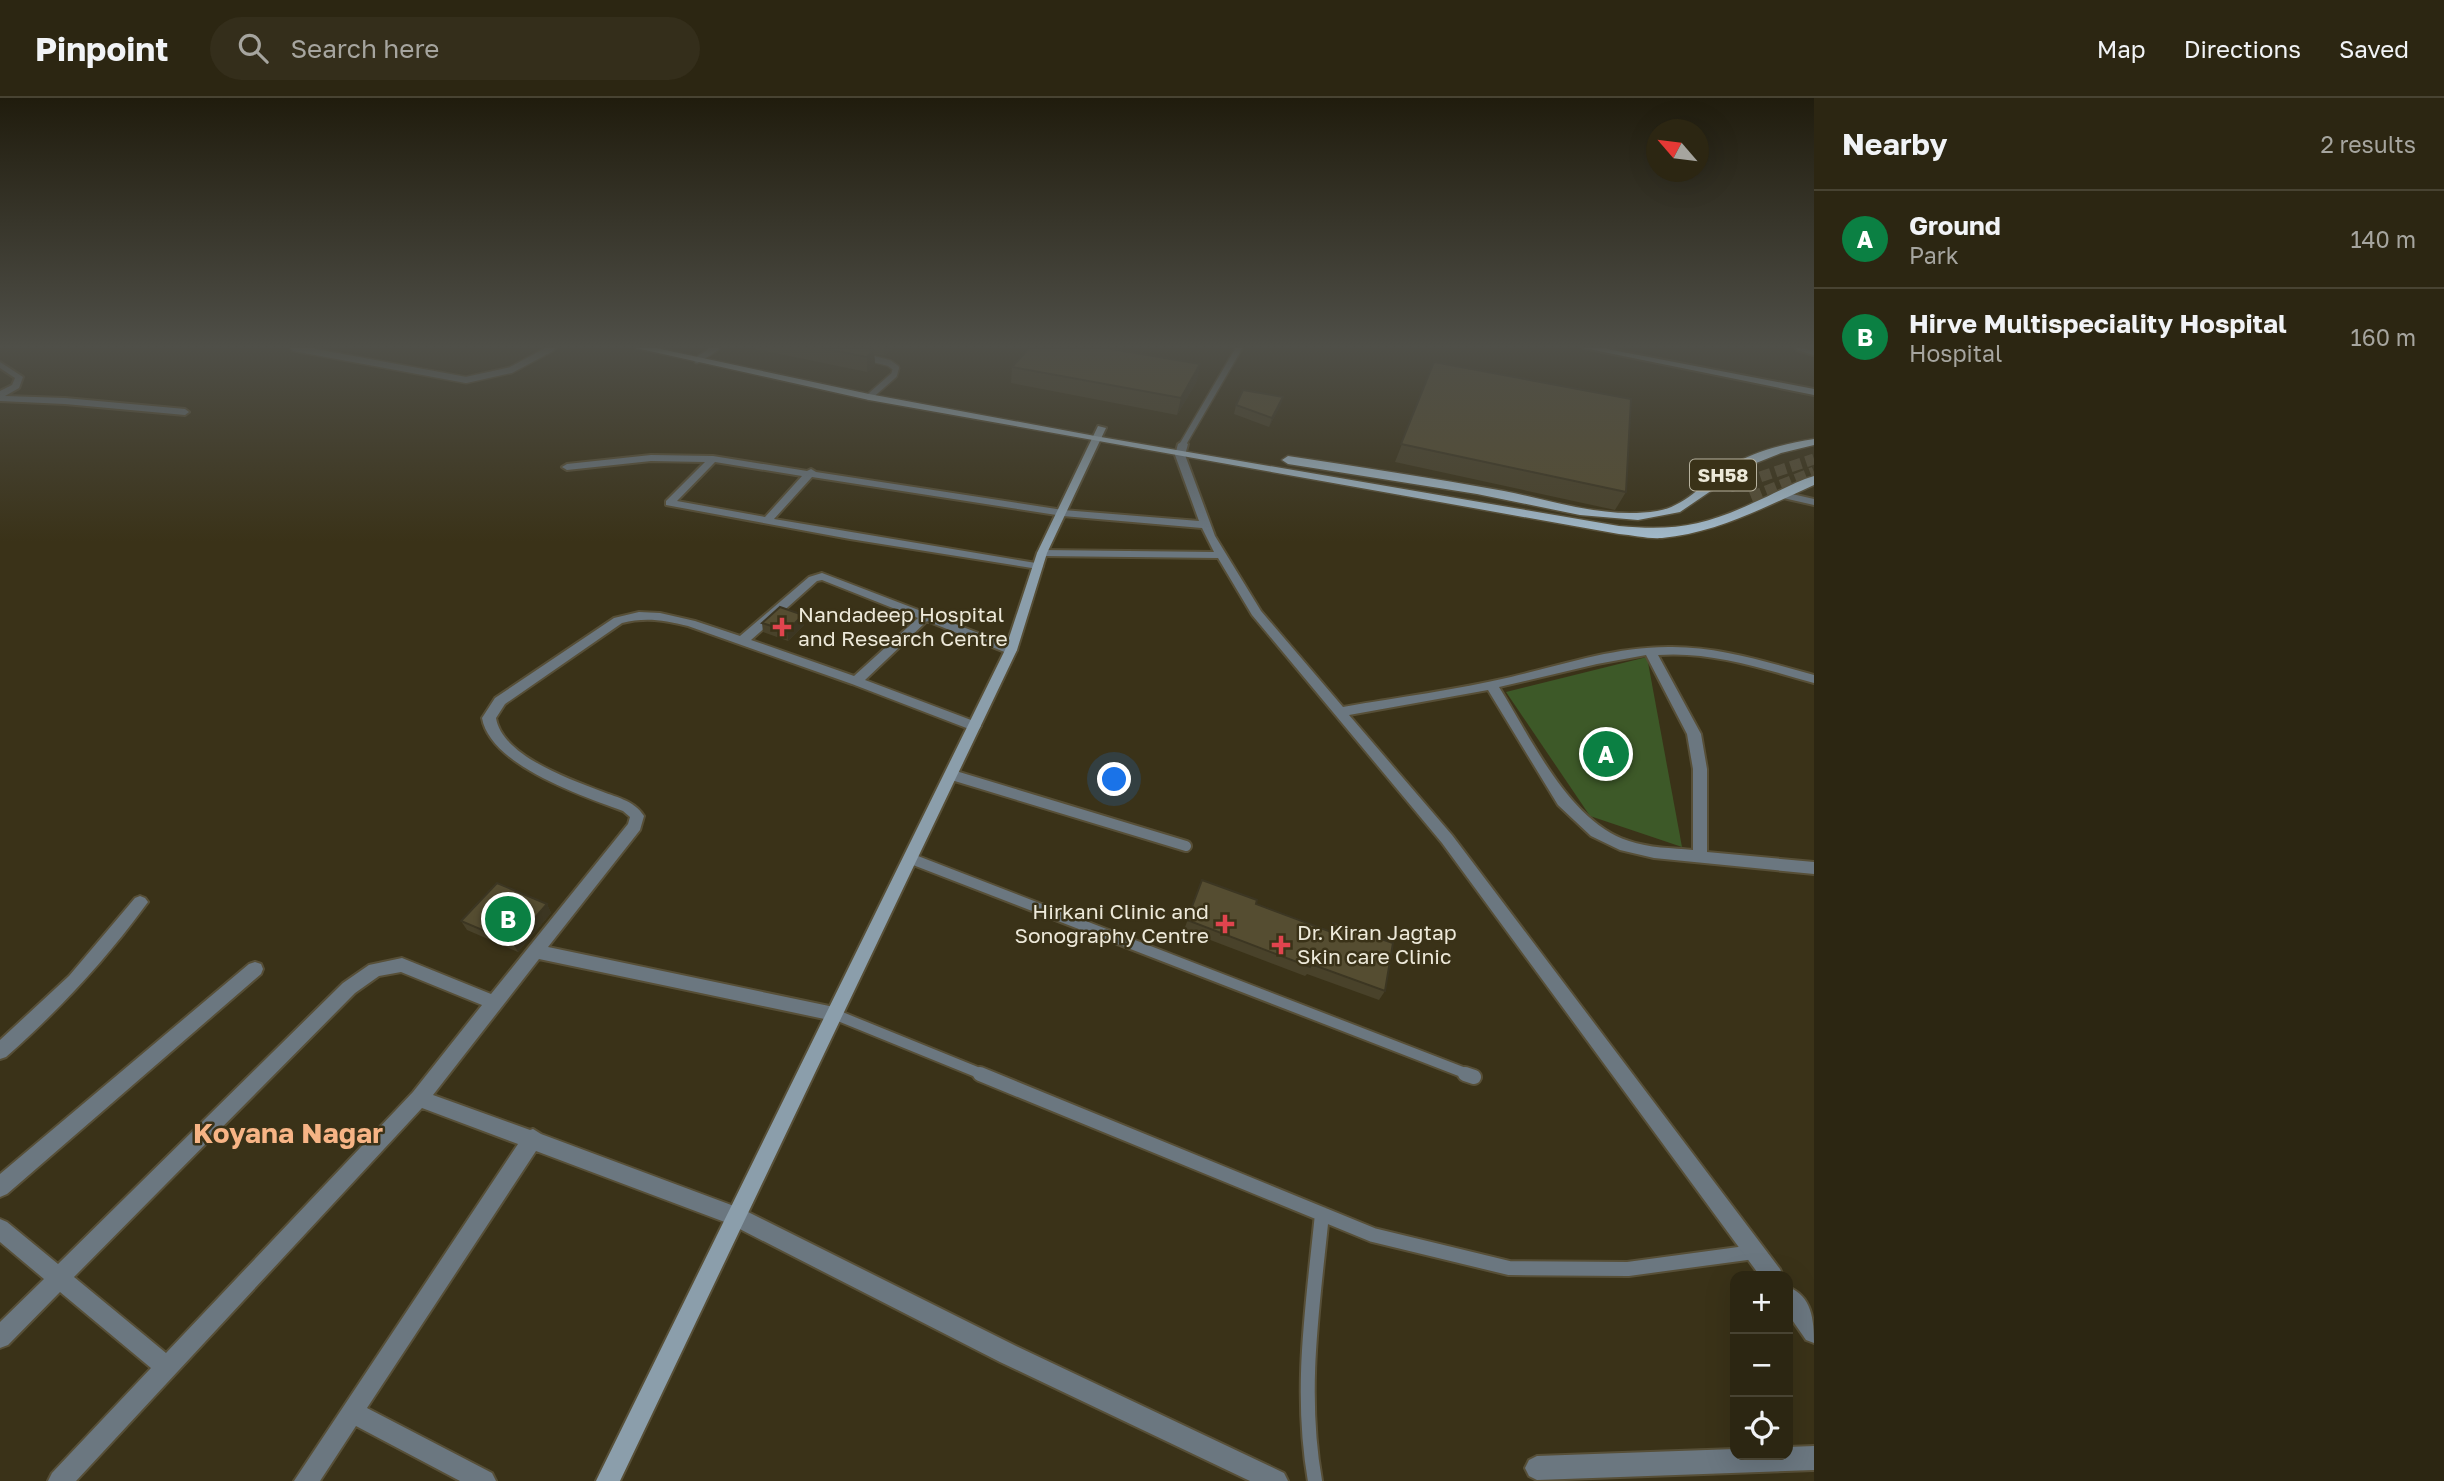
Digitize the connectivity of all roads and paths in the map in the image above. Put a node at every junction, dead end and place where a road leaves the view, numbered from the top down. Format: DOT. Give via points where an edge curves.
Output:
graph roads {
  1 [pos="984,413"];
  2 [pos="1202,413"];
  3 [pos="1098,434"];
  4 [pos="1814,442"];
  5 [pos="1181,449"];
  6 [pos="713,459"];
  7 [pos="567,467"];
  8 [pos="811,472"];
  9 [pos="1814,480"];
  10 [pos="1730,487"];
  11 [pos="1783,495"];
  12 [pos="1699,497"];
  13 [pos="1751,497"];
  14 [pos="1814,502"];
  15 [pos="1519,505"];
  16 [pos="1063,513"];
  17 [pos="767,521"];
  18 [pos="1206,526"];
  19 [pos="1702,527"];
  20 [pos="1220,555"];
  21 [pos="1040,559"];
  22 [pos="925,617"];
  23 [pos="743,641"];
  24 [pos="1011,650"];
  25 [pos="1650,652"];
  26 [pos="1814,679"];
  27 [pos="856,681"];
  28 [pos="1491,684"];
  29 [pos="1339,712"];
  30 [pos="974,726"];
  31 [pos="952,775"];
  32 [pos="1186,846"];
  33 [pos="1700,856"];
  34 [pos="909,858"];
  35 [pos="1814,868"];
  36 [pos="140,902"];
  37 [pos="535,951"];
  38 [pos="255,969"];
  39 [pos="496,1003"];
  40 [pos="834,1014"];
  41 [pos="0,1051"];
  42 [pos="1474,1077"];
  43 [pos="419,1098"];
  44 [pos="533,1138"];
  45 [pos="0,1188"];
  46 [pos="1322,1214"];
  47 [pos="736,1216"];
  48 [pos="0,1229"];
  49 [pos="1754,1252"];
  50 [pos="1769,1271"];
  51 [pos="60,1280"];
  52 [pos="1793,1304"];
  53 [pos="1814,1332"];
  54 [pos="0,1337"];
  55 [pos="166,1367"];
  56 [pos="352,1412"];
  57 [pos="1814,1458"];
  58 [pos="1537,1468"];
  59 [pos="60,1481"];
  60 [pos="306,1481"];
  61 [pos="484,1481"];
  62 [pos="607,1481"];
  63 [pos="1276,1481"];
  64 [pos="1315,1481"];
  1 -- 3 [label="main road, SH58 / SH58"];
  2 -- 5 [label="lane"];
  3 -- 5 [label="main road, SH58 / SH58"];
  3 -- 16 [label="main road"];
  4 -- 12 [label="main road, SH58 / SH58" via="1747,462"];
  5 -- 15 [label="main road, SH58 / SH58"];
  5 -- 18 [label="street"];
  6 -- 7 [label="street" via="651,458"];
  6 -- 8 [label="street"];
  6 -- 17 [label="street" via="670,503"];
  8 -- 16 [label="street"];
  8 -- 17 [label="street"];
  9 -- 11 [label="main road, SH58 / SH58"];
  10 -- 12 [label="main road"];
  11 -- 14 [label="street"];
  11 -- 19 [label="main road, SH58 / SH58"];
  12 -- 15 [label="main road, SH58 / SH58" via="1660,514 1638,517"];
  13 -- 19 [label="main road"];
  15 -- 19 [label="main road, SH58 / SH58" via="1619,530 1660,534"];
  16 -- 18 [label="street"];
  16 -- 21 [label="main road"];
  17 -- 21 [label="street"];
  18 -- 20 [label="street"];
  20 -- 21 [label="street"];
  20 -- 29 [label="street" via="1256,613"];
  21 -- 24 [label="main road"];
  22 -- 23 [label="street" via="822,576"];
  22 -- 24 [label="street"];
  22 -- 27 [label="street"];
  23 -- 27 [label="street"];
  23 -- 37 [label="street" via="660,616 618,620 500,701 489,718 492,733 513,753 628,807 637,816 635,826"];
  24 -- 30 [label="main road"];
  25 -- 26 [label="street" via="1712,654"];
  25 -- 28 [label="street"];
  25 -- 33 [label="street" via="1694,734 1700,769"];
  27 -- 30 [label="street"];
  28 -- 29 [label="street"];
  28 -- 33 [label="street" via="1563,801 1596,832 1625,846"];
  29 -- 49 [label="street" via="1447,839"];
  30 -- 31 [label="main road"];
  31 -- 32 [label="lane"];
  31 -- 34 [label="main road"];
  33 -- 35 [label="street"];
  34 -- 40 [label="main road"];
  34 -- 42 [label="lane"];
  36 -- 41 [label="street" via="63,994"];
  37 -- 39 [label="street"];
  37 -- 40 [label="street"];
  38 -- 45 [label="street"];
  39 -- 43 [label="street"];
  39 -- 51 [label="street" via="402,965 375,970 349,988"];
  40 -- 46 [label="lane"];
  40 -- 47 [label="main road"];
  43 -- 44 [label="street"];
  43 -- 55 [label="street"];
  44 -- 47 [label="street"];
  44 -- 56 [label="street"];
  46 -- 49 [label="lane" via="1373,1235 1508,1268 1628,1269"];
  46 -- 64 [label="lane" via="1306,1403"];
  47 -- 62 [label="main road"];
  47 -- 63 [label="street" via="1008,1354"];
  48 -- 51 [label="street"];
  49 -- 50 [label="street"];
  51 -- 54 [label="street"];
  51 -- 55 [label="street"];
  52 -- 53 [label="street"];
  55 -- 59 [label="street"];
  56 -- 60 [label="street"];
  56 -- 61 [label="street"];
  57 -- 58 [label="street"];
}
